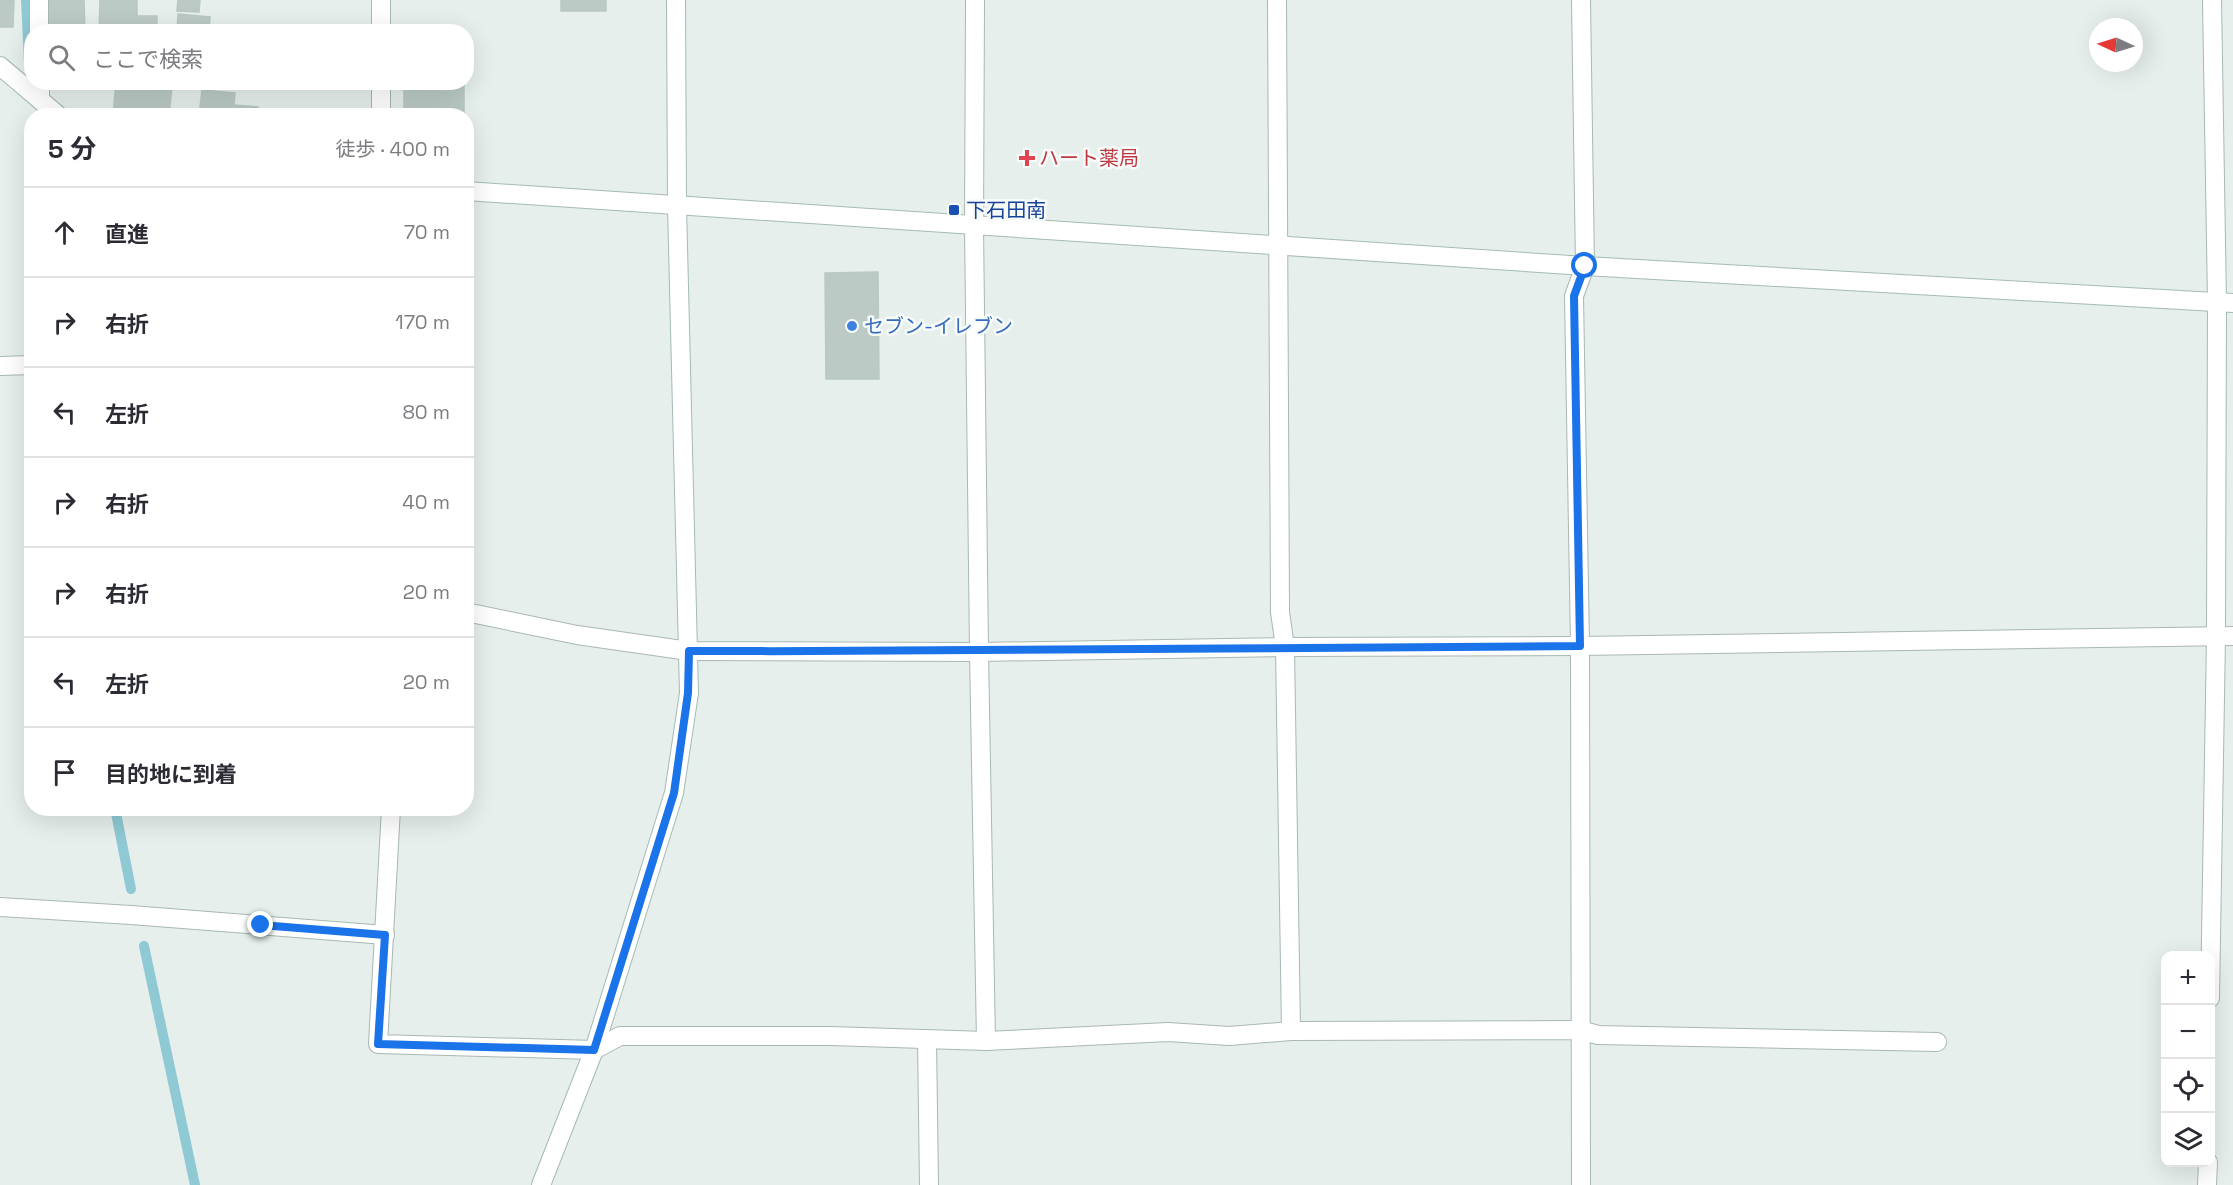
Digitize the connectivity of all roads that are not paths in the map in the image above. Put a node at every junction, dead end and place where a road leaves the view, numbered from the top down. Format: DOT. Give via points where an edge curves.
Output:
graph roads {
  1 [pos="39,0"];
  2 [pos="381,0"];
  3 [pos="676,0"];
  4 [pos="975,0"];
  5 [pos="1277,0"];
  6 [pos="1581,0"];
  7 [pos="2212,0"];
  8 [pos="39,24"];
  9 [pos="381,24"];
  10 [pos="0,66"];
  11 [pos="24,81"];
  12 [pos="381,90"];
  13 [pos="40,91"];
  14 [pos="53,108"];
  15 [pos="381,108"];
  16 [pos="474,192"];
  17 [pos="677,206"];
  18 [pos="974,226"];
  19 [pos="1278,244"];
  20 [pos="1585,266"];
  21 [pos="2225,302"];
  22 [pos="24,365"];
  23 [pos="0,366"];
  24 [pos="474,614"];
  25 [pos="2225,636"];
  26 [pos="1580,646"];
  27 [pos="1285,647"];
  28 [pos="689,651"];
  29 [pos="979,652"];
  30 [pos="391,816"];
  31 [pos="0,907"];
  32 [pos="385,935"];
  33 [pos="2213,951"];
  34 [pos="1580,1030"];
  35 [pos="1291,1031"];
  36 [pos="927,1040"];
  37 [pos="986,1041"];
  38 [pos="1937,1042"];
  39 [pos="594,1050"];
  40 [pos="2208,1167"];
  41 [pos="541,1185"];
  42 [pos="929,1185"];
  43 [pos="1581,1185"];
  44 [pos="2208,1185"];
  1 -- 8 [label="street"];
  2 -- 9 [label="street"];
  3 -- 17 [label="street"];
  4 -- 18 [label="street"];
  5 -- 19 [label="street"];
  6 -- 20 [label="street"];
  7 -- 21 [label="street"];
  10 -- 11 [label="street"];
  12 -- 15 [label="street"];
  13 -- 14 [label="street"];
  16 -- 17 [label="street"];
  17 -- 18 [label="street"];
  17 -- 28 [label="street"];
  18 -- 19 [label="street"];
  18 -- 29 [label="street"];
  19 -- 20 [label="street"];
  19 -- 27 [label="street" via="1280,612"];
  20 -- 21 [label="street"];
  20 -- 26 [label="street" via="1574,296"];
  21 -- 25 [label="street"];
  22 -- 23 [label="street"];
  24 -- 28 [label="street"];
  25 -- 26 [label="street"];
  25 -- 33 [label="street"];
  26 -- 27 [label="street"];
  26 -- 34 [label="street"];
  27 -- 29 [label="street"];
  27 -- 35 [label="street"];
  28 -- 29 [label="street"];
  28 -- 39 [label="street" via="688,693 674,793"];
  29 -- 37 [label="street"];
  30 -- 32 [label="street"];
  31 -- 32 [label="street"];
  32 -- 39 [label="street" via="378,1044"];
  34 -- 35 [label="street"];
  34 -- 38 [label="street" via="1598,1035"];
  34 -- 43 [label="street"];
  35 -- 37 [label="street" via="1228,1036 1168,1032"];
  36 -- 37 [label="street"];
  36 -- 39 [label="street" via="620,1036"];
  36 -- 42 [label="street"];
  39 -- 41 [label="street"];
  40 -- 44 [label="street"];
}
